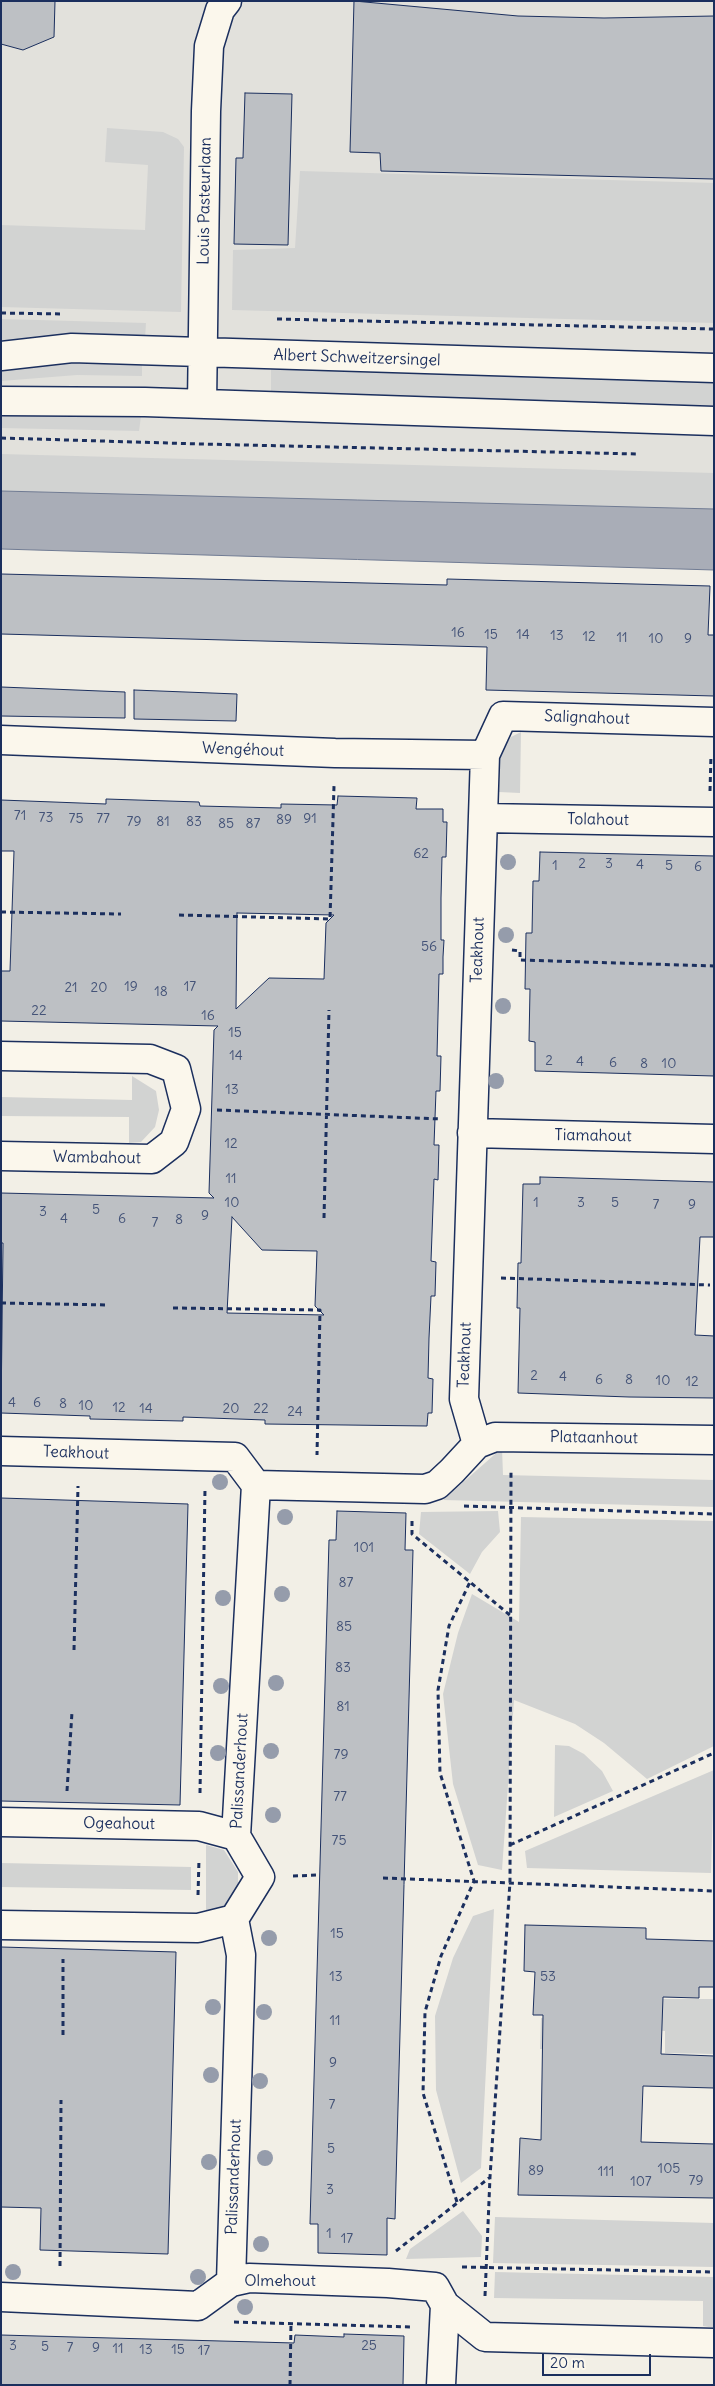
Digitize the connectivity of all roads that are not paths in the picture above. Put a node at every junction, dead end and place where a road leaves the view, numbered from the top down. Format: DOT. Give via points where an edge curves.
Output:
graph roads {
  1 [pos="227,1"];
  2 [pos="203,353"];
  3 [pos="1,356"];
  4 [pos="714,368"];
  5 [pos="1,401"];
  6 [pos="202,404"];
  7 [pos="714,421"];
  8 [pos="713,722"];
  9 [pos="1,740"];
  10 [pos="484,756"];
  11 [pos="483,818"];
  12 [pos="712,822"];
  13 [pos="1,1056"];
  14 [pos="472,1126"];
  15 [pos="714,1138"];
  16 [pos="1,1156"];
  17 [pos="714,1440"];
  18 [pos="477,1444"];
  19 [pos="1,1451"];
  20 [pos="256,1485"];
  21 [pos="1,1822"];
  22 [pos="236,1836"];
  23 [pos="234,1919"];
  24 [pos="1,1925"];
  25 [pos="231,2282"];
  26 [pos="1,2298"];
  27 [pos="441,2307"];
  28 [pos="714,2343"];
  29 [pos="440,2385"];
  1 -- 2 [label="street, Louis Pasteurlaan" via="220,10 210,46 206,111"];
  2 -- 3 [label="street, Albert Schweitzersingel" via="72,348"];
  2 -- 4 [label="street, Albert Schweitzersingel"];
  2 -- 6 [label="street, Louis Pasteurlaan"];
  5 -- 6 [label="street"];
  6 -- 7 [label="street"];
  8 -- 10 [label="street, Salignahout" via="503,716"];
  9 -- 10 [label="street, Wengéhout"];
  10 -- 11 [label="street, Teakhout"];
  11 -- 12 [label="street, Tolahout"];
  11 -- 14 [label="street, Teakhout"];
  13 -- 16 [label="street, Wambahout" via="150,1059 176,1069 186,1109 174,1142 152,1159"];
  14 -- 15 [label="street, Tiamahout"];
  14 -- 18 [label="street, Teakhout" via="464,1399"];
  17 -- 18 [label="street, Plataanhout" via="495,1437"];
  18 -- 20 [label="street" via="436,1486 414,1489"];
  19 -- 20 [label="street, Teakhout" via="235,1457"];
  20 -- 22 [label="street, Palissanderhout"];
  21 -- 22 [label="street, Ogeahout" via="199,1826"];
  22 -- 23 [label="street, Palissanderhout" via="260,1876"];
  23 -- 24 [label="street" via="198,1928"];
  23 -- 25 [label="street, Palissanderhout" via="241,1955"];
  25 -- 26 [label="street, Olmehout" via="198,2306"];
  25 -- 27 [label="street, Olmehout" via="249,2278 388,2283"];
  27 -- 28 [label="street" via="484,2337"];
  27 -- 29 [label="street"];
}
